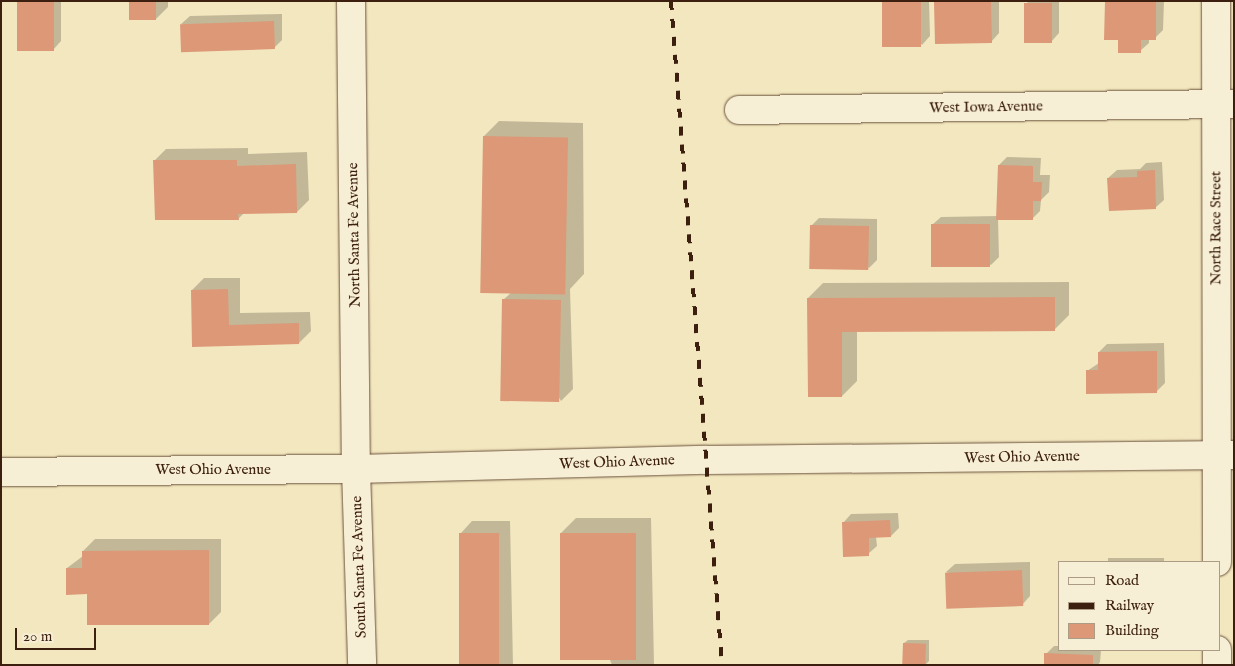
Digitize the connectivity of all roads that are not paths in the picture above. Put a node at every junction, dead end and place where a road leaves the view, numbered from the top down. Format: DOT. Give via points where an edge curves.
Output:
graph roads {
  1 [pos="351,1"];
  2 [pos="1216,1"];
  3 [pos="1225,104"];
  4 [pos="739,110"];
  5 [pos="1225,455"];
  6 [pos="356,469"];
  7 [pos="1,472"];
  8 [pos="1216,561"];
  9 [pos="1217,651"];
  10 [pos="362,665"];
  11 [pos="1217,665"];
  1 -- 6 [label="main road, North Santa Fe Avenue"];
  2 -- 3 [label="main road, North Race Street"];
  3 -- 4 [label="main road, West Iowa Avenue"];
  3 -- 5 [label="main road, North Race Street"];
  5 -- 6 [label="main road, West Ohio Avenue" via="706,460"];
  5 -- 8 [label="main road, North Race Street"];
  6 -- 7 [label="main road, West Ohio Avenue"];
  6 -- 10 [label="main road, South Santa Fe Avenue"];
  9 -- 11 [label="main road"];
}
